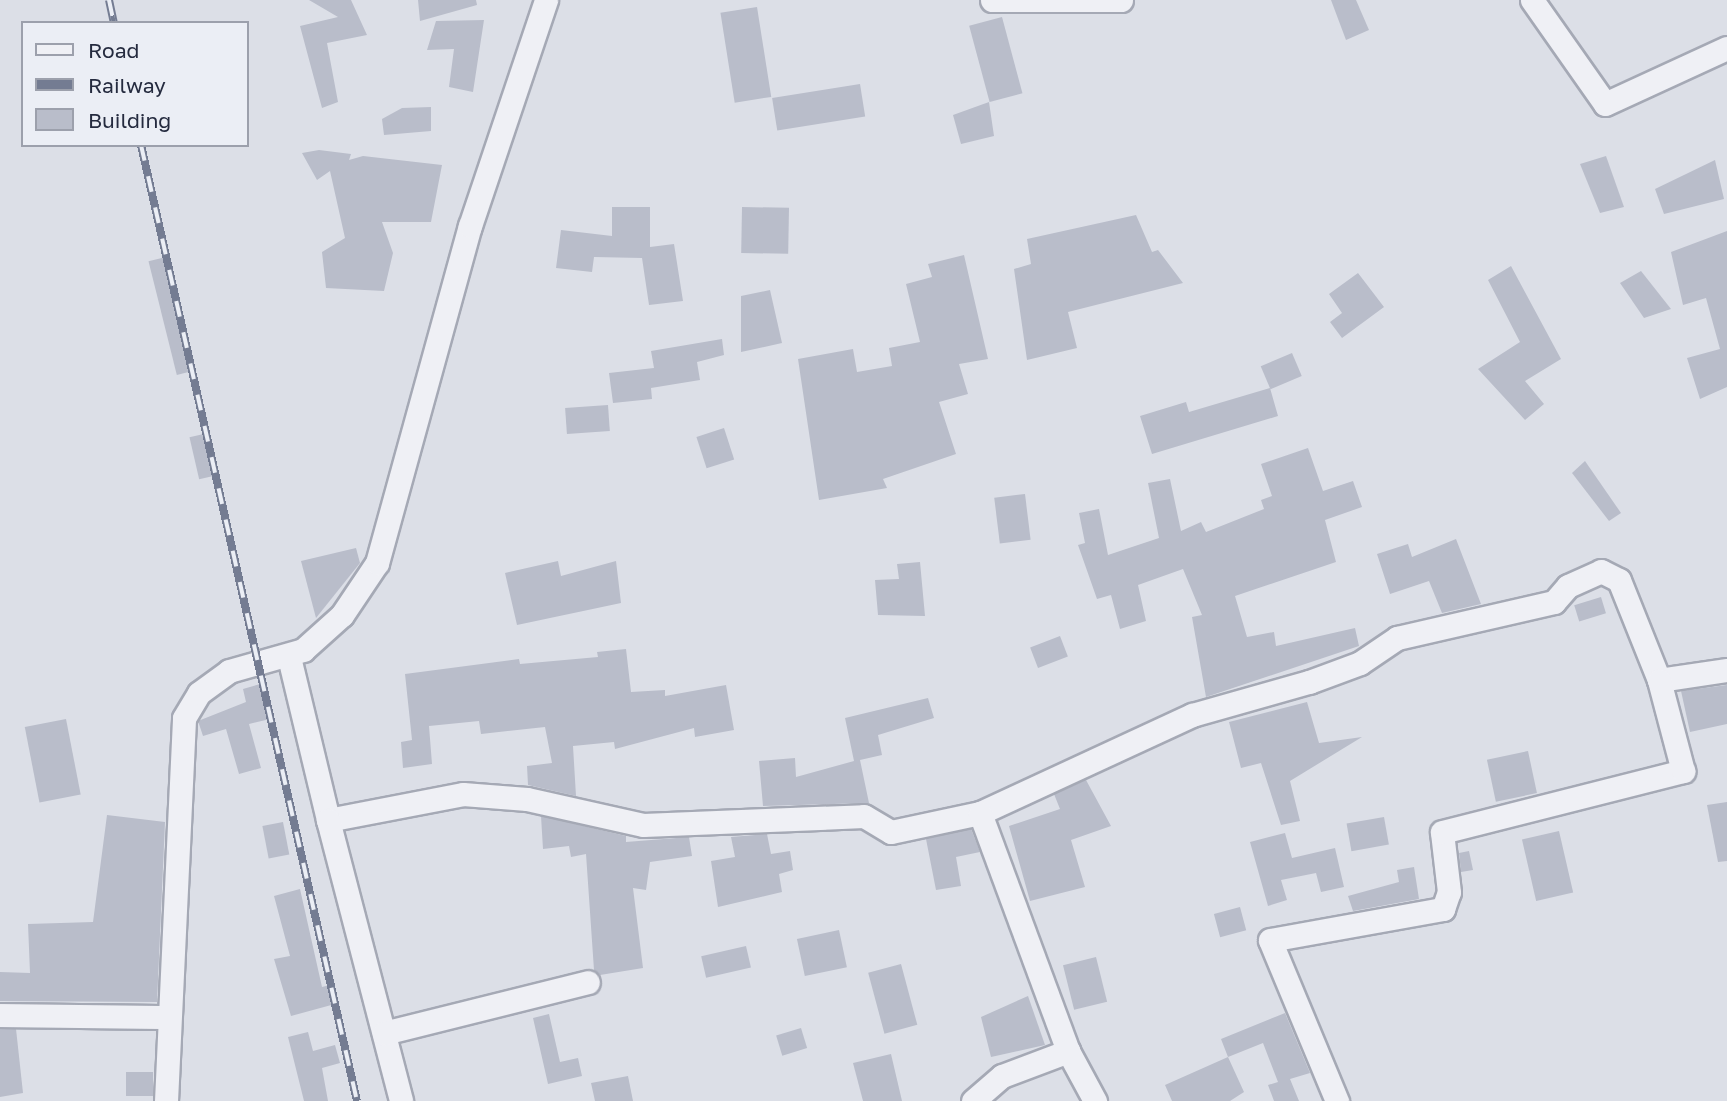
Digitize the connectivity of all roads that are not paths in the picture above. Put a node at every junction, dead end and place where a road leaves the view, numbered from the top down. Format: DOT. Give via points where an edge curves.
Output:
graph roads {
  1 [pos="547,0"];
  2 [pos="992,0"];
  3 [pos="1121,0"];
  4 [pos="1532,0"];
  5 [pos="1727,48"];
  6 [pos="289,657"];
  7 [pos="1727,670"];
  8 [pos="1659,680"];
  9 [pos="980,813"];
  10 [pos="328,820"];
  11 [pos="588,982"];
  12 [pos="0,1015"];
  13 [pos="169,1017"];
  14 [pos="384,1033"];
  15 [pos="1068,1051"];
  16 [pos="166,1101"];
  17 [pos="401,1101"];
  18 [pos="973,1101"];
  19 [pos="1095,1101"];
  20 [pos="1337,1101"];
  1 -- 6 [label="street" via="470,226 377,564 342,615"];
  2 -- 3 [label="street"];
  4 -- 5 [label="street" via="1605,104"];
  6 -- 10 [label="street"];
  6 -- 13 [label="street" via="229,671 200,693 184,718"];
  7 -- 8 [label="street"];
  8 -- 9 [label="street" via="1619,580 1601,571 1568,586 1554,602 1397,638 1360,663 1192,715"];
  8 -- 20 [label="street" via="1683,771 1443,832 1449,892 1443,909 1270,940 1316,1038"];
  9 -- 10 [label="street" via="891,832 864,816 643,825 527,799 463,794"];
  9 -- 15 [label="street"];
  10 -- 14 [label="street"];
  11 -- 14 [label="street"];
  12 -- 13 [label="street"];
  13 -- 16 [label="street"];
  14 -- 17 [label="street"];
  15 -- 18 [label="street" via="1003,1076"];
  15 -- 19 [label="street"];
}
